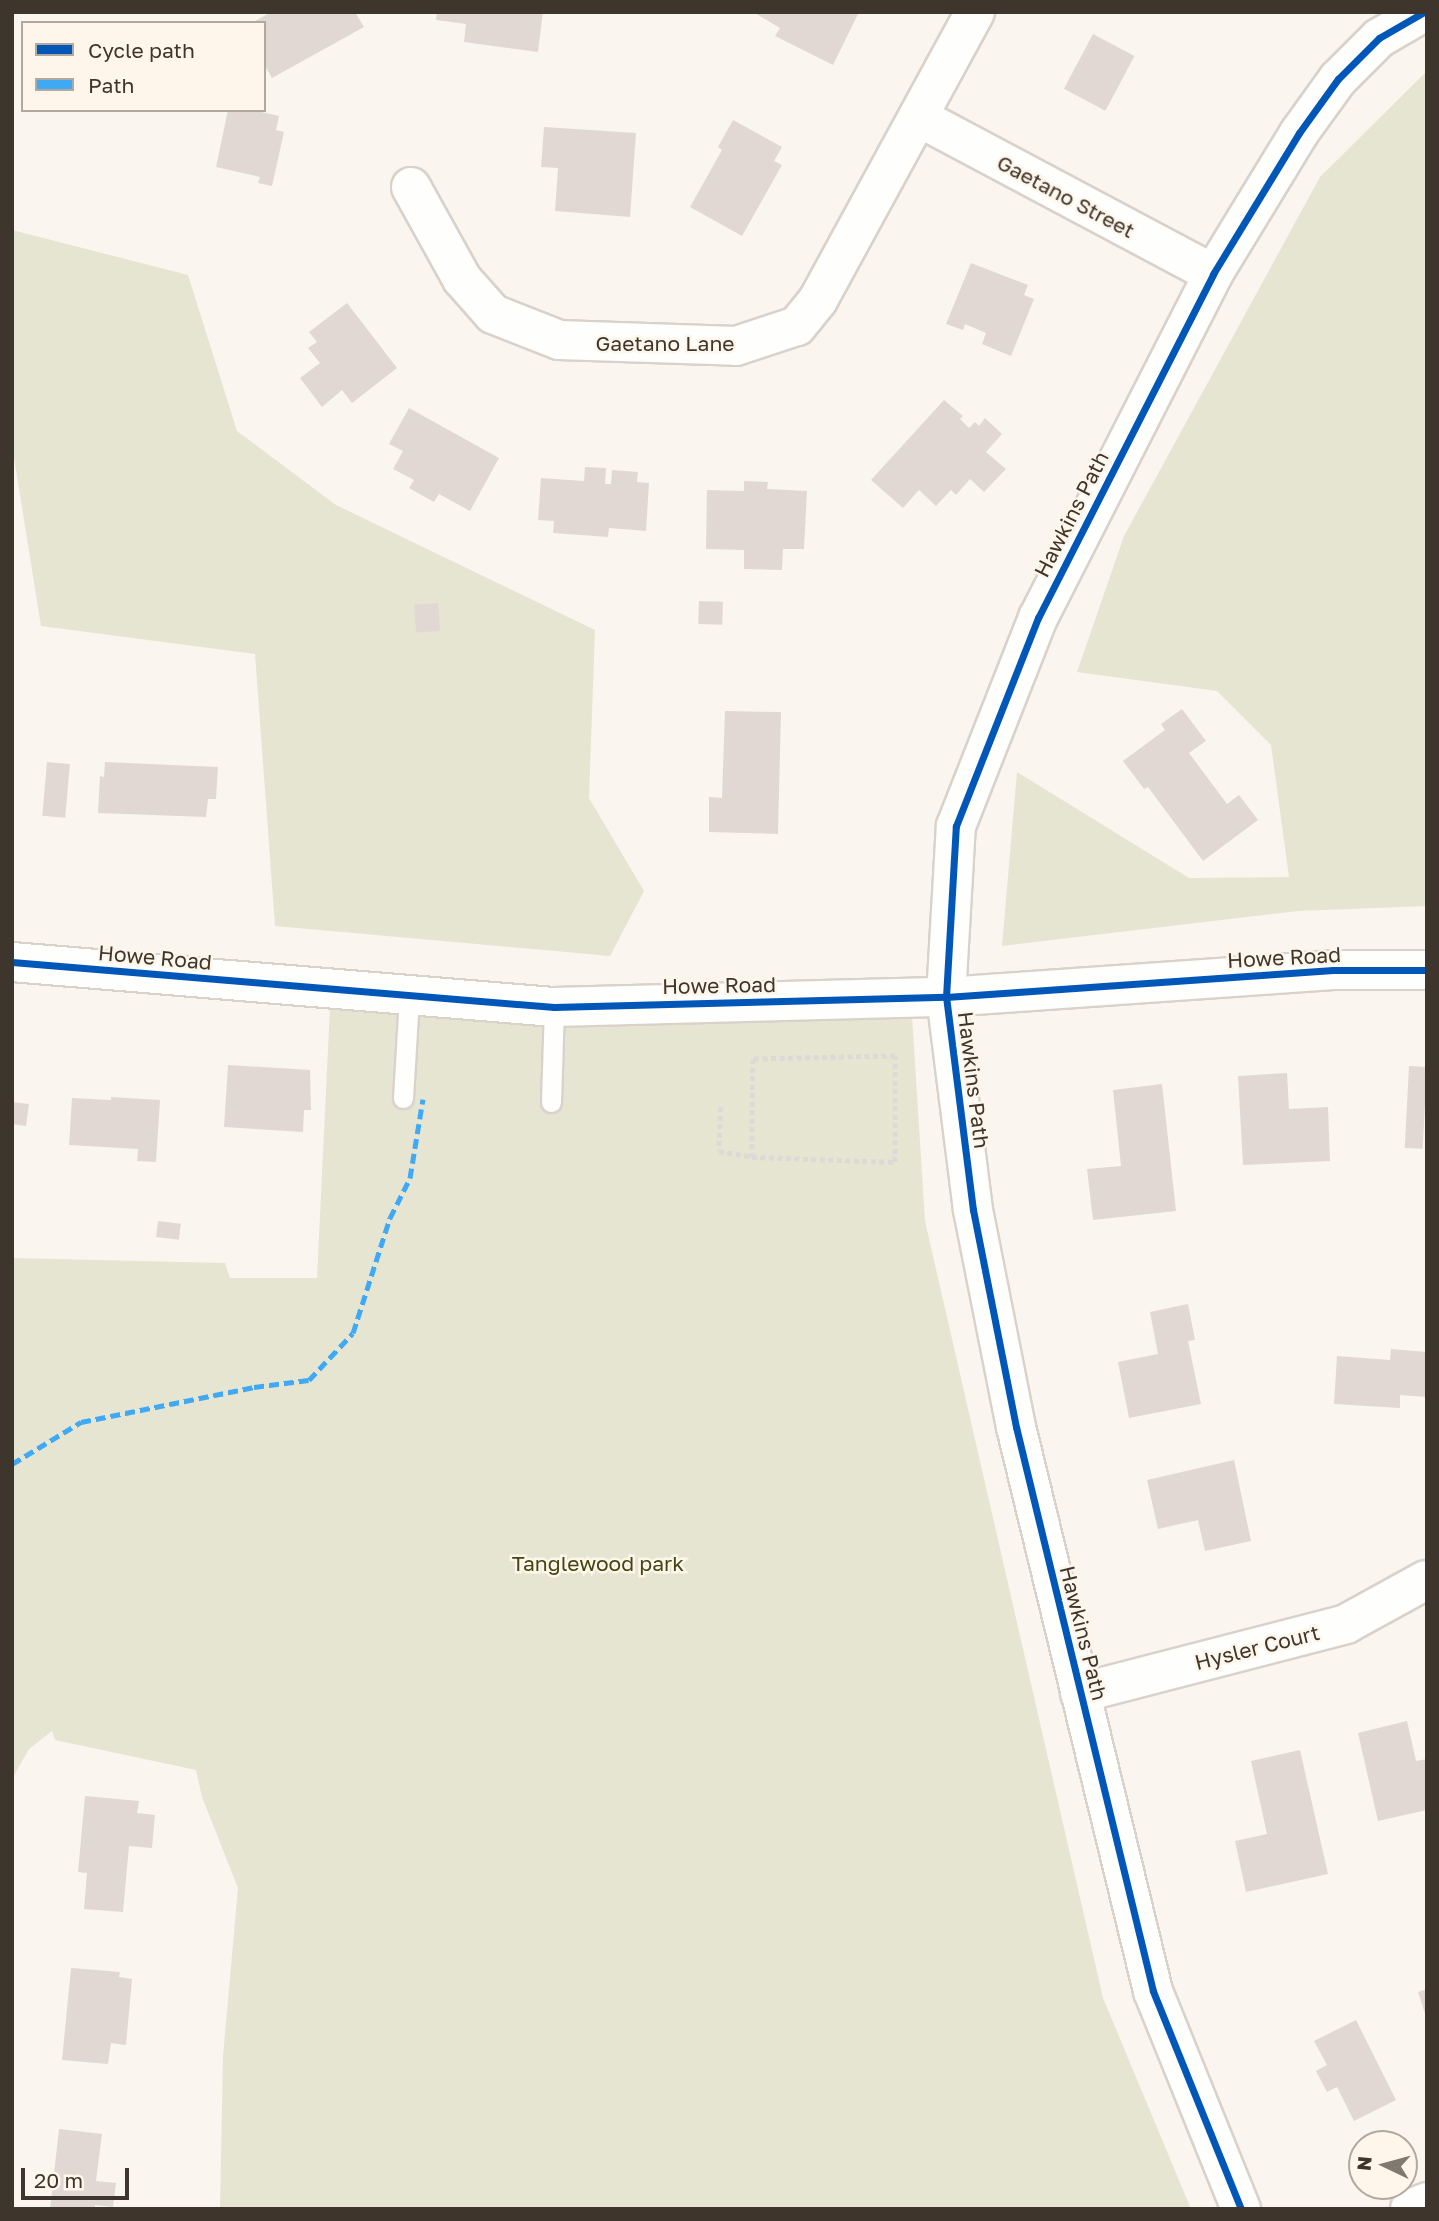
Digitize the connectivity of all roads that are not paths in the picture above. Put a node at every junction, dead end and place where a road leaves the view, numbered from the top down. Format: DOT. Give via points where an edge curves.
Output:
graph roads {
  1 [pos="975,12"];
  2 [pos="1424,12"];
  3 [pos="920,118"];
  4 [pos="411,187"];
  5 [pos="1213,274"];
  6 [pos="12,962"];
  7 [pos="1427,970"];
  8 [pos="408,996"];
  9 [pos="946,997"];
  10 [pos="554,1007"];
  11 [pos="403,1098"];
  12 [pos="551,1102"];
  13 [pos="1426,1580"];
  14 [pos="1080,1693"];
  15 [pos="1427,2202"];
  16 [pos="1241,2209"];
  17 [pos="1410,2209"];
  1 -- 3 [label="street, Gaetano Lane"];
  2 -- 5 [label="street, Hawkins Path" via="1379,38 1338,79 1299,133"];
  3 -- 4 [label="street, Gaetano Lane" via="818,300 797,327 736,346 559,340 493,314 462,279"];
  3 -- 5 [label="street, Gaetano Street"];
  5 -- 9 [label="street, Hawkins Path" via="1038,618 956,826"];
  6 -- 8 [label="street, Howe Road"];
  7 -- 9 [label="street, Howe Road" via="1333,970"];
  8 -- 10 [label="street, Howe Road"];
  8 -- 11 [label="lane"];
  9 -- 10 [label="street, Howe Road"];
  9 -- 14 [label="street, Hawkins Path" via="973,1210 1016,1427"];
  10 -- 12 [label="lane"];
  13 -- 14 [label="street, Hysler Court" via="1346,1625"];
  14 -- 16 [label="street, Hawkins Path" via="1153,1991"];
  15 -- 17 [label="street"];
}
